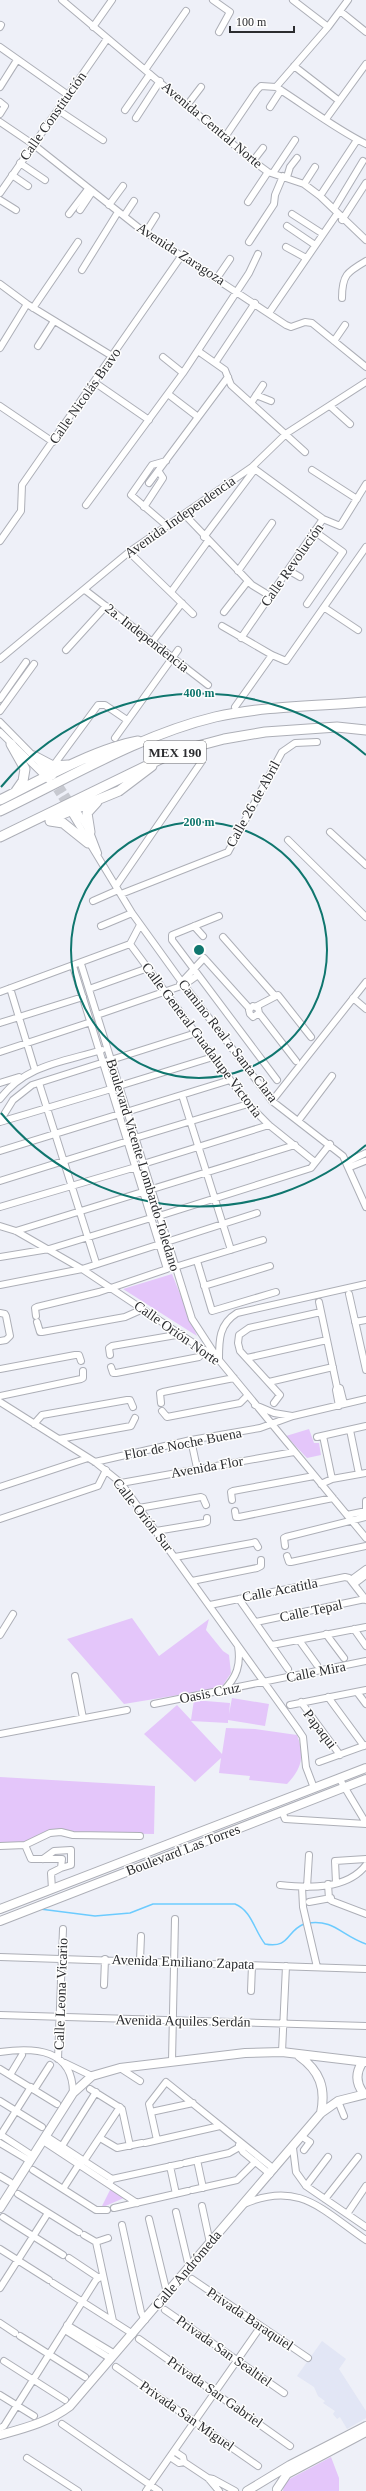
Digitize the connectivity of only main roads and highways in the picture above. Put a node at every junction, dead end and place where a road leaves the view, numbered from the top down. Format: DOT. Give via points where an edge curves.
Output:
graph roads {
  1 [pos="366,702"];
  2 [pos="366,730"];
  3 [pos="150,740"];
  4 [pos="10,744"];
  5 [pos="34,756"];
  6 [pos="156,760"];
  7 [pos="51,775"];
  8 [pos="14,793"];
  9 [pos="105,798"];
  10 [pos="0,800"];
  11 [pos="0,811"];
  12 [pos="47,821"];
  13 [pos="90,832"];
  14 [pos="0,837"];
  15 [pos="0,842"];
  16 [pos="88,843"];
  17 [pos="366,1768"];
  18 [pos="366,1779"];
  19 [pos="0,1909"];
  20 [pos="0,1921"];
  21 [pos="296,2054"];
  22 [pos="364,2062"];
  23 [pos="365,2094"];
  24 [pos="321,2113"];
  25 [pos="0,2208"];
  26 [pos="366,2426"];
  27 [pos="0,2430"];
  28 [pos="366,2432"];
  29 [pos="262,2481"];
  30 [pos="246,2490"];
  31 [pos="277,2490"];
  1 -- 3 [label="highway, MEX 190" via="262,710 215,717"];
  2 -- 6 [label="highway, MEX 190" via="325,727 244,735 193,747"];
  3 -- 7 [label="highway" via="124,744"];
  3 -- 11 [label="highway, MEX 190"];
  4 -- 8 [label="highway" via="25,769 24,781"];
  5 -- 7 [label="highway"];
  6 -- 9 [label="highway" via="132,783"];
  6 -- 14 [label="highway, MEX 190"];
  7 -- 8 [label="highway"];
  8 -- 10 [label="highway"];
  9 -- 12 [label="highway"];
  9 -- 13 [label="highway" via="87,812"];
  12 -- 15 [label="highway"];
  12 -- 16 [label="highway" via="63,823"];
  17 -- 19 [label="main road, Boulevard Las Torres"];
  18 -- 20 [label="main road, Boulevard Las Torres"];
  21 -- 22 [label="main road"];
  21 -- 24 [label="main road" via="315,2070 321,2080"];
  21 -- 25 [label="main road" via="232,2054 120,2068 92,2076 73,2094"];
  22 -- 23 [label="main road" via="357,2075 360,2089"];
  23 -- 24 [label="main road, Calle Andrómeda" via="338,2101"];
  24 -- 27 [label="main road, Calle Andrómeda" via="167,2293 145,2320 136,2336 113,2357 70,2406 56,2416"];
  26 -- 29 [label="main road"];
  28 -- 31 [label="main road" via="287,2474"];
  29 -- 30 [label="main road"];
  29 -- 31 [label="main road" via="269,2482"];
}
